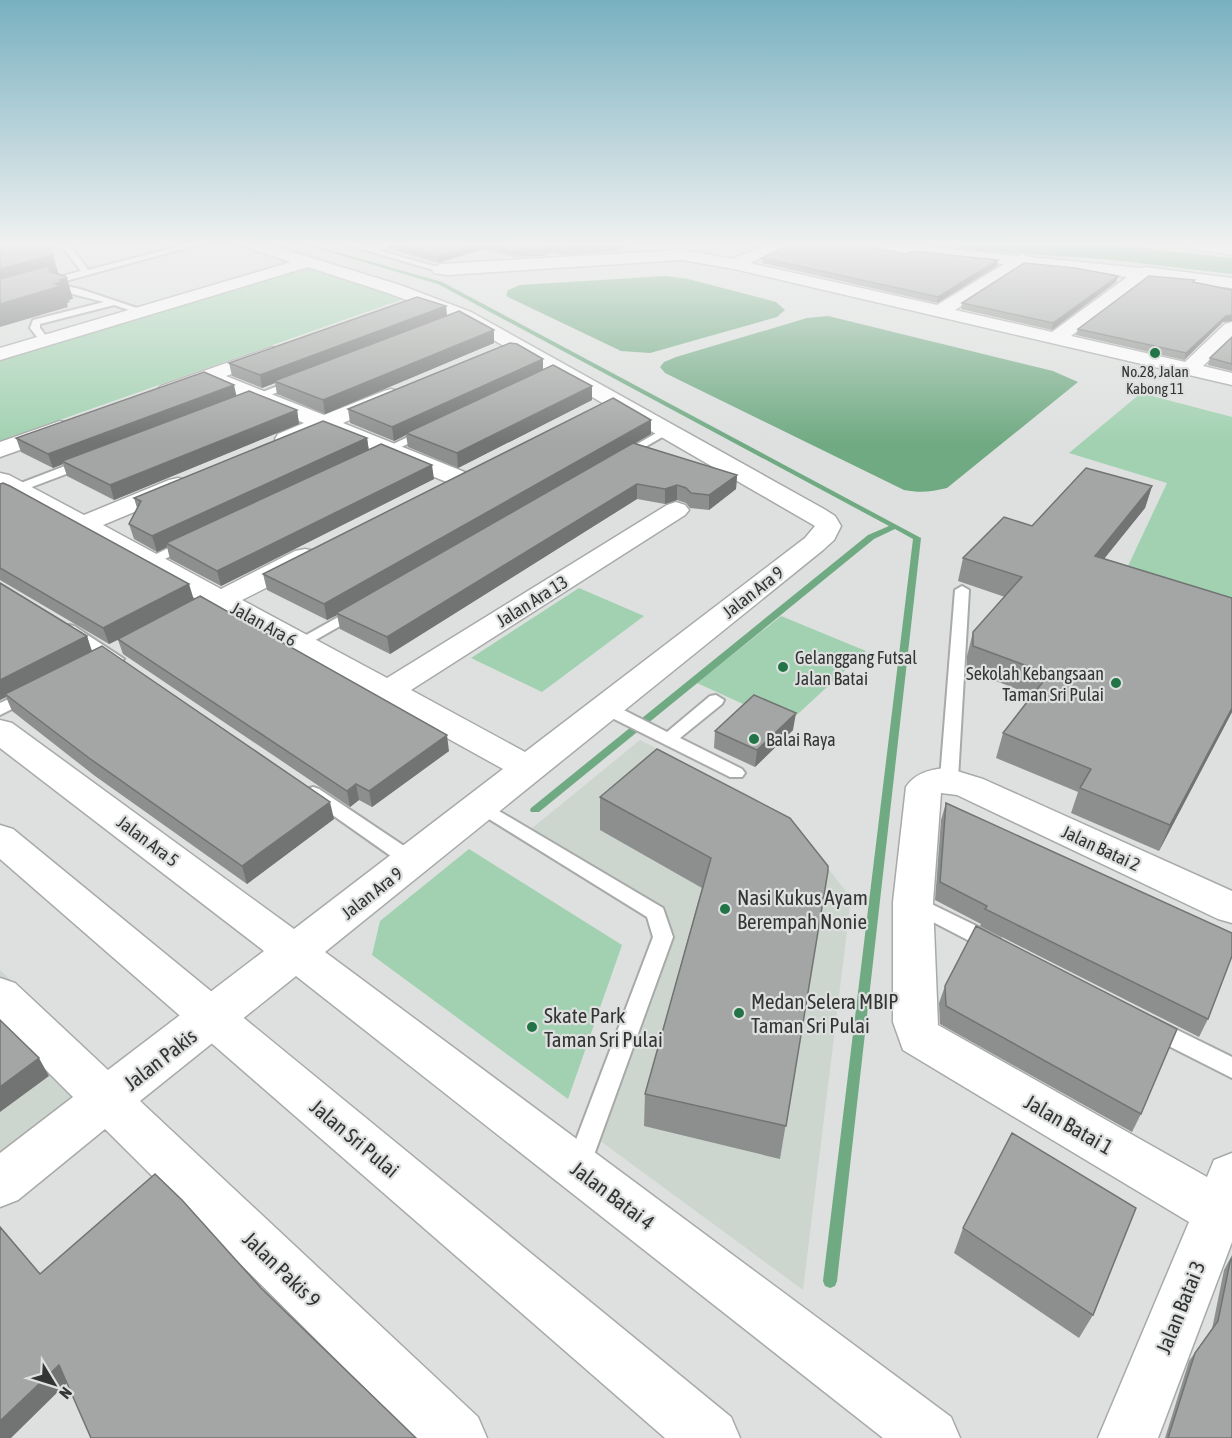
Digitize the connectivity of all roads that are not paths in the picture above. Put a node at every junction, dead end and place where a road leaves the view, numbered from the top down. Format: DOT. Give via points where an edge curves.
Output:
graph roads {
  1 [pos="88,309"];
  2 [pos="134,309"];
  3 [pos="147,309"];
  4 [pos="393,309"];
  5 [pos="440,309"];
  6 [pos="932,309"];
  7 [pos="943,309"];
  8 [pos="1095,309"];
  9 [pos="141,311"];
  10 [pos="388,311"];
  11 [pos="940,311"];
  12 [pos="1232,328"];
  13 [pos="1056,338"];
  14 [pos="45,341"];
  15 [pos="515,344"];
  16 [pos="287,348"];
  17 [pos="494,353"];
  18 [pos="0,354"];
  19 [pos="1189,369"];
  20 [pos="312,375"];
  21 [pos="208,376"];
  22 [pos="1232,379"];
  23 [pos="409,388"];
  24 [pos="258,396"];
  25 [pos="145,398"];
  26 [pos="613,400"];
  27 [pos="236,405"];
  28 [pos="587,414"];
  29 [pos="82,421"];
  30 [pos="324,423"];
  31 [pos="441,424"];
  32 [pos="667,430"];
  33 [pos="269,446"];
  34 [pos="387,449"];
  35 [pos="0,450"];
  36 [pos="93,459"];
  37 [pos="365,459"];
  38 [pos="606,466"];
  39 [pos="203,474"];
  40 [pos="6,488"];
  41 [pos="427,494"];
  42 [pos="676,510"];
  43 [pos="82,525"];
  44 [pos="203,535"];
  45 [pos="324,547"];
  46 [pos="149,561"];
  47 [pos="962,590"];
  48 [pos="211,602"];
  49 [pos="371,602"];
  50 [pos="59,623"];
  51 [pos="127,643"];
  52 [pos="300,643"];
  53 [pos="108,654"];
  54 [pos="88,664"];
  55 [pos="128,667"];
  56 [pos="39,690"];
  57 [pos="388,691"];
  58 [pos="716,700"];
  59 [pos="606,708"];
  60 [pos="0,710"];
  61 [pos="0,730"];
  62 [pos="669,739"];
  63 [pos="528,768"];
  64 [pos="736,773"];
  65 [pos="295,781"];
  66 [pos="960,783"];
  67 [pos="482,807"];
  68 [pos="0,838"];
  69 [pos="412,861"];
  70 [pos="913,902"];
  71 [pos="1232,908"];
  72 [pos="296,952"];
  73 [pos="1008,952"];
  74 [pos="0,996"];
  75 [pos="213,1018"];
  76 [pos="1136,1018"];
  77 [pos="1232,1068"];
  78 [pos="106,1100"];
  79 [pos="577,1168"];
  80 [pos="0,1183"];
  81 [pos="1225,1194"];
  82 [pos="457,1438"];
  83 [pos="710,1438"];
  84 [pos="930,1438"];
  85 [pos="1128,1438"];
  1 -- 14 [label="lane" via="36,322 35,328"];
  2 -- 9 [label="lane"];
  3 -- 9 [label="street"];
  4 -- 10 [label="street"];
  5 -- 15 [label="street, Jalan Ara 9"];
  6 -- 11 [label="street"];
  7 -- 11 [label="street"];
  8 -- 13 [label="street"];
  9 -- 14 [label="street"];
  11 -- 13 [label="street"];
  12 -- 19 [label="street"];
  13 -- 19 [label="street"];
  14 -- 18 [label="street"];
  15 -- 17 [label="street"];
  15 -- 26 [label="street, Jalan Ara 9" via="554,372"];
  16 -- 21 [label="street"];
  19 -- 22 [label="street"];
  20 -- 24 [label="lane"];
  21 -- 24 [label="street"];
  21 -- 25 [label="street"];
  23 -- 30 [label="street"];
  24 -- 27 [label="lane"];
  24 -- 30 [label="street"];
  26 -- 28 [label="street"];
  26 -- 32 [label="street, Jalan Ara 9"];
  29 -- 35 [label="street"];
  30 -- 33 [label="street"];
  30 -- 34 [label="street"];
  31 -- 34 [label="lane"];
  32 -- 38 [label="lane"];
  32 -- 59 [label="street, Jalan Ara 9" via="815,514 828,526 814,544"];
  34 -- 37 [label="lane"];
  34 -- 41 [label="street" via="469,473"];
  36 -- 40 [label="lane"];
  39 -- 43 [label="street"];
  40 -- 43 [label="street, Jalan Ara 6"];
  42 -- 57 [label="street, Jalan Ara 13"];
  43 -- 46 [label="street, Jalan Ara 6"];
  44 -- 46 [label="lane"];
  45 -- 48 [label="street"];
  46 -- 48 [label="street, Jalan Ara 6"];
  47 -- 66 [label="lane"];
  48 -- 52 [label="street, Jalan Ara 6"];
  49 -- 52 [label="lane"];
  50 -- 53 [label="lane"];
  51 -- 53 [label="lane"];
  52 -- 57 [label="street, Jalan Ara 6"];
  53 -- 54 [label="lane"];
  53 -- 55 [label="lane"];
  56 -- 60 [label="lane"];
  57 -- 63 [label="street, Jalan Ara 6"];
  58 -- 62 [label="lane"];
  59 -- 62 [label="lane"];
  59 -- 63 [label="street, Jalan Ara 9"];
  61 -- 72 [label="street, Jalan Ara 5"];
  62 -- 64 [label="lane"];
  63 -- 67 [label="street, Jalan Ara 9"];
  65 -- 69 [label="lane"];
  66 -- 70 [label="street" via="935,780 924,787"];
  66 -- 71 [label="street, Jalan Batai 2"];
  67 -- 69 [label="street, Jalan Ara 9"];
  67 -- 79 [label="lane" via="656,913 663,937"];
  68 -- 75 [label="street, Jalan Sri Pulai"];
  69 -- 72 [label="street, Jalan Ara 9"];
  70 -- 73 [label="lane"];
  70 -- 81 [label="street, Jalan Batai 1" via="915,1022 919,1037"];
  72 -- 75 [label="street, Jalan Ara 9"];
  72 -- 79 [label="street, Jalan Batai 4"];
  74 -- 78 [label="street, Jalan Pakis 9"];
  75 -- 78 [label="street, Jalan Pakis"];
  75 -- 83 [label="street, Jalan Sri Pulai"];
  76 -- 77 [label="lane"];
  78 -- 80 [label="street, Jalan Pakis"];
  78 -- 82 [label="street, Jalan Pakis 9"];
  79 -- 84 [label="street, Jalan Batai 4"];
  81 -- 85 [label="street, Jalan Batai 3"];
}
